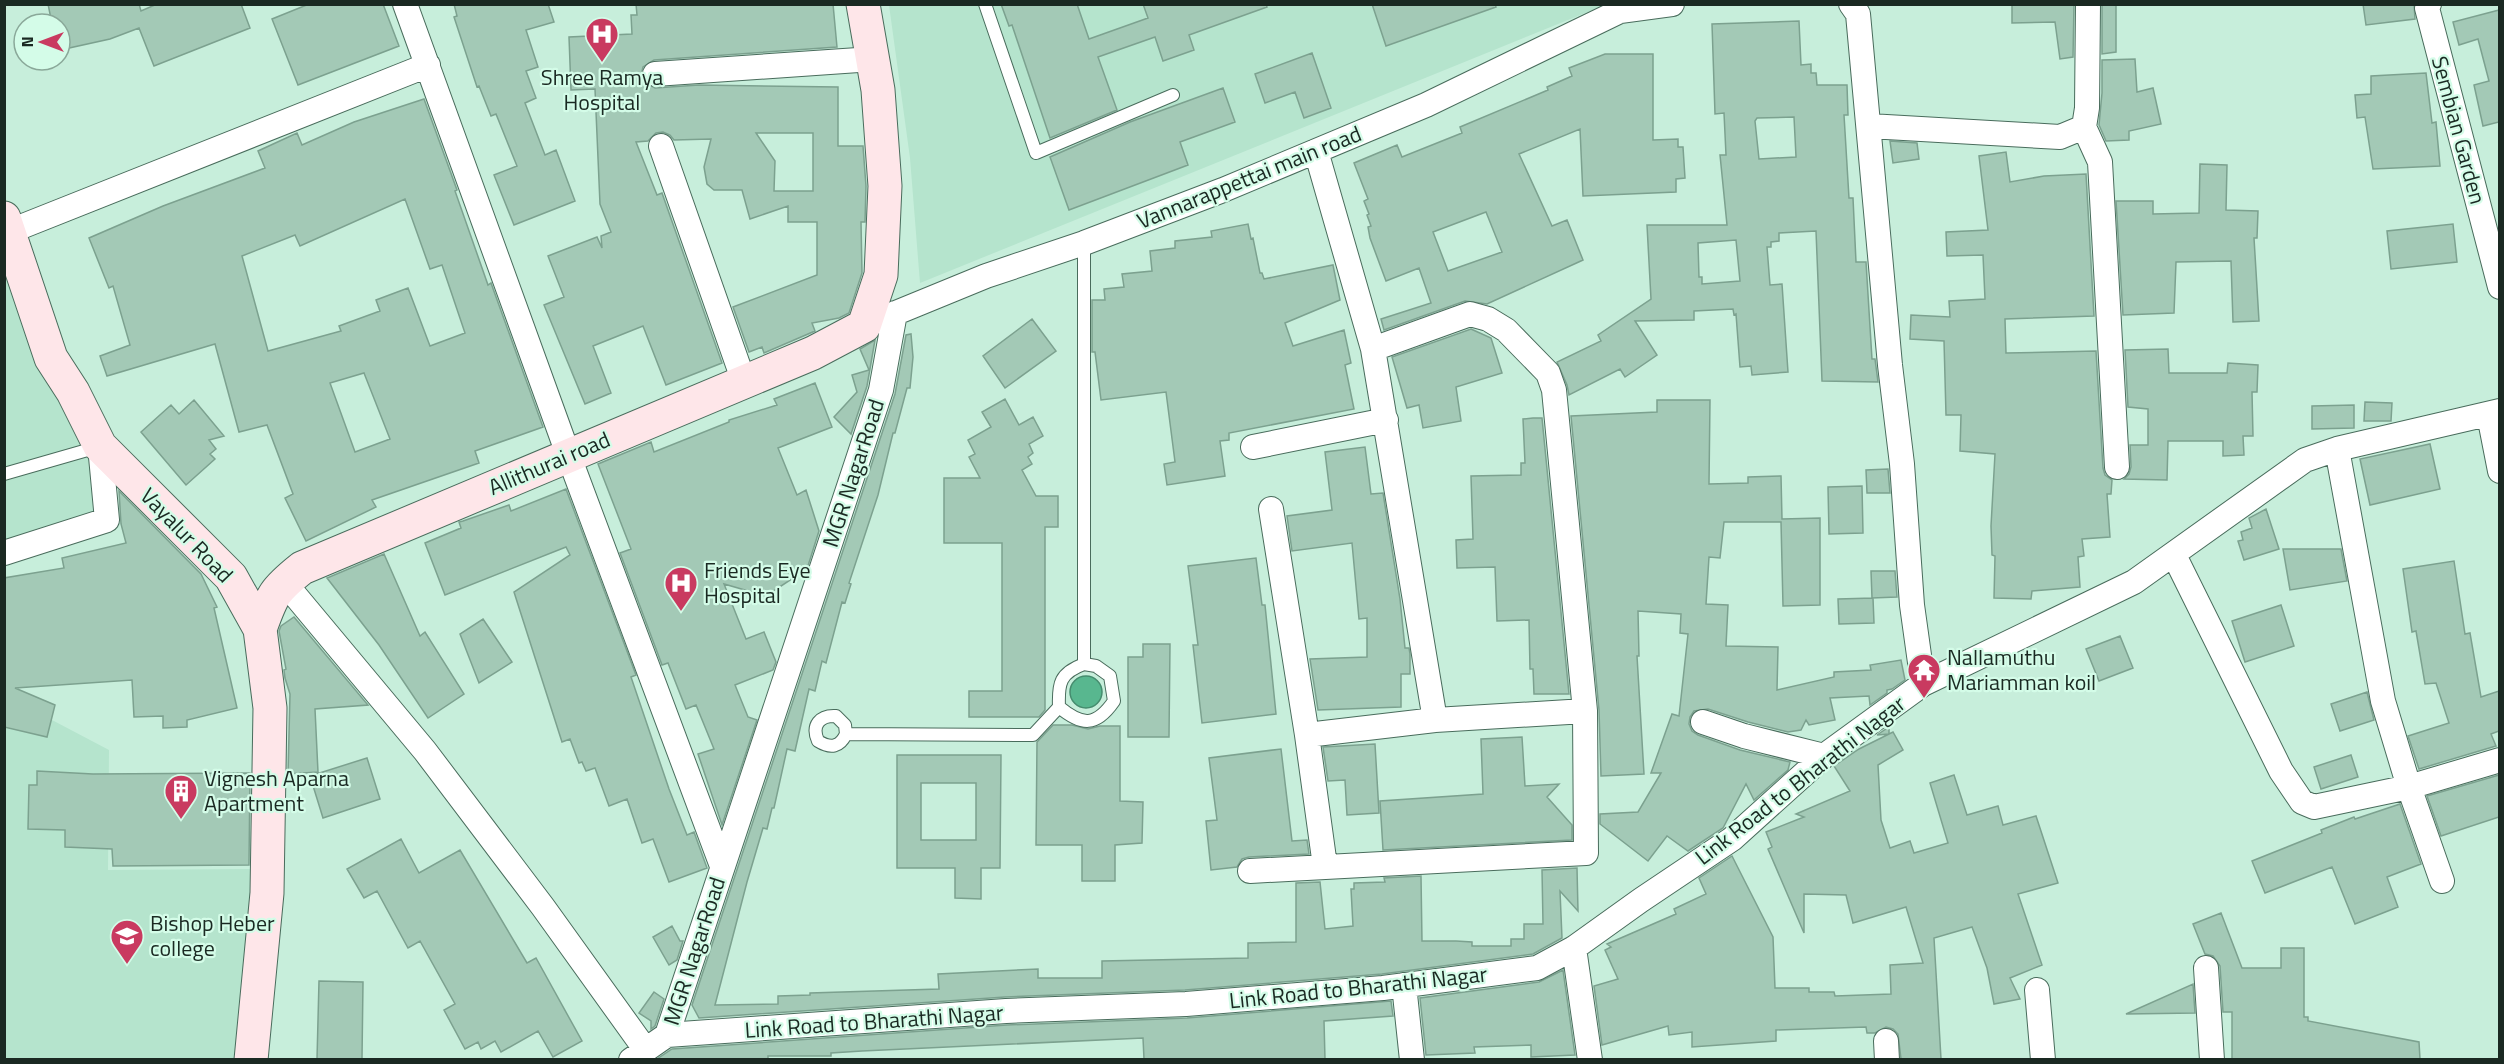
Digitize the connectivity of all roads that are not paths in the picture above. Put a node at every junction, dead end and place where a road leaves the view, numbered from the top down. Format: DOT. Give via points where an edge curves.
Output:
graph roads {
  1 [pos="405,4"];
  2 [pos="863,4"];
  3 [pos="985,4"];
  4 [pos="1672,4"];
  5 [pos="1851,4"];
  6 [pos="2088,4"];
  7 [pos="2428,6"];
  8 [pos="1620,8"];
  9 [pos="873,59"];
  10 [pos="428,65"];
  11 [pos="655,74"];
  12 [pos="1173,95"];
  13 [pos="1869,126"];
  14 [pos="2084,127"];
  15 [pos="661,146"];
  16 [pos="1316,151"];
  17 [pos="6,225"];
  18 [pos="1084,243"];
  19 [pos="2499,287"];
  20 [pos="895,314"];
  21 [pos="864,326"];
  22 [pos="1373,349"];
  23 [pos="744,382"];
  24 [pos="2494,413"];
  25 [pos="1386,420"];
  26 [pos="100,446"];
  27 [pos="1253,447"];
  28 [pos="2337,448"];
  29 [pos="568,454"];
  30 [pos="2117,467"];
  31 [pos="2499,471"];
  32 [pos="4,474"];
  33 [pos="1271,509"];
  34 [pos="4,553"];
  35 [pos="2174,555"];
  36 [pos="284,582"];
  37 [pos="260,629"];
  38 [pos="1084,664"];
  39 [pos="1923,684"];
  40 [pos="1059,707"];
  41 [pos="1585,711"];
  42 [pos="1436,720"];
  43 [pos="1702,722"];
  44 [pos="846,734"];
  45 [pos="1307,735"];
  46 [pos="1824,756"];
  47 [pos="2499,760"];
  48 [pos="2409,787"];
  49 [pos="722,866"];
  50 [pos="1325,866"];
  51 [pos="1250,871"];
  52 [pos="2442,881"];
  53 [pos="1574,948"];
  54 [pos="2206,968"];
  55 [pos="1404,985"];
  56 [pos="2037,990"];
  57 [pos="667,1035"];
  58 [pos="638,1054"];
  59 [pos="251,1059"];
  60 [pos="1412,1059"];
  61 [pos="1590,1059"];
  62 [pos="2043,1059"];
  63 [pos="2212,1059"];
  1 -- 10 [label="street"];
  2 -- 9 [label="main road"];
  3 -- 12 [label="lane" via="1036,153"];
  4 -- 8 [label="street, Vannarappettai main road"];
  5 -- 13 [label="street" via="1858,14"];
  6 -- 14 [label="street" via="2088,108"];
  7 -- 19 [label="street, Sembian Garden"];
  8 -- 16 [label="street, Vannarappettai main road" via="1426,105"];
  9 -- 11 [label="street"];
  9 -- 21 [label="main road" via="885,186 881,275"];
  10 -- 17 [label="street"];
  10 -- 29 [label="street"];
  13 -- 14 [label="street" via="2060,137"];
  13 -- 39 [label="street" via="1912,605"];
  14 -- 30 [label="street" via="2100,162"];
  15 -- 23 [label="street"];
  16 -- 18 [label="street, Vannarappettai main road"];
  16 -- 22 [label="street"];
  17 -- 26 [label="main road, Vayalur Road" via="51,358"];
  18 -- 20 [label="street, Vannarappettai main road" via="986,276"];
  18 -- 38 [label="lane"];
  20 -- 21 [label="street, Vannarappettai main road"];
  20 -- 49 [label="street, MGR NagarRoad" via="880,390"];
  21 -- 23 [label="main road, Allithurai road"];
  22 -- 25 [label="street"];
  22 -- 41 [label="street" via="1470,314 1506,330 1548,373 1554,390"];
  23 -- 29 [label="main road, Allithurai road"];
  24 -- 28 [label="street, Link Road to Bharathi Nagar"];
  24 -- 31 [label="street"];
  25 -- 27 [label="street"];
  25 -- 42 [label="street"];
  26 -- 32 [label="lane"];
  26 -- 34 [label="street" via="107,520"];
  26 -- 37 [label="main road, Vayalur Road" via="231,577"];
  28 -- 35 [label="street, Link Road to Bharathi Nagar" via="2305,460"];
  28 -- 48 [label="street" via="2383,701"];
  29 -- 36 [label="main road, Allithurai road" via="302,568"];
  29 -- 49 [label="street"];
  33 -- 45 [label="street"];
  35 -- 39 [label="street, Link Road to Bharathi Nagar" via="2134,582"];
  35 -- 48 [label="street" via="2281,771 2302,802 2314,807"];
  36 -- 37 [label="main road, Allithurai road" via="272,596"];
  36 -- 58 [label="street, MGR NagarRoad" via="425,751 543,907"];
  37 -- 59 [label="main road, Vayalur Road" via="270,708 267,882"];
  38 -- 40 [label="lane" via="1063,676 1058,690"];
  38 -- 40 [label="lane" via="1096,666 1110,676 1114,701 1104,716 1087,722 1073,718"];
  39 -- 46 [label="street, Link Road to Bharathi Nagar"];
  40 -- 44 [label="lane" via="1033,735"];
  41 -- 42 [label="street"];
  41 -- 50 [label="street" via="1586,853"];
  42 -- 45 [label="street"];
  43 -- 46 [label="street"];
  45 -- 50 [label="street"];
  46 -- 53 [label="street, Link Road to Bharathi Nagar" via="1732,839"];
  47 -- 48 [label="street"];
  48 -- 52 [label="street"];
  49 -- 57 [label="street, MGR NagarRoad"];
  50 -- 51 [label="street"];
  53 -- 55 [label="street, Link Road to Bharathi Nagar" via="1537,968"];
  53 -- 61 [label="street"];
  54 -- 63 [label="street"];
  55 -- 57 [label="street, Link Road to Bharathi Nagar" via="1186,1004 1006,1011"];
  55 -- 60 [label="street"];
  56 -- 62 [label="street"];
  57 -- 58 [label="street, MGR NagarRoad"];
}
